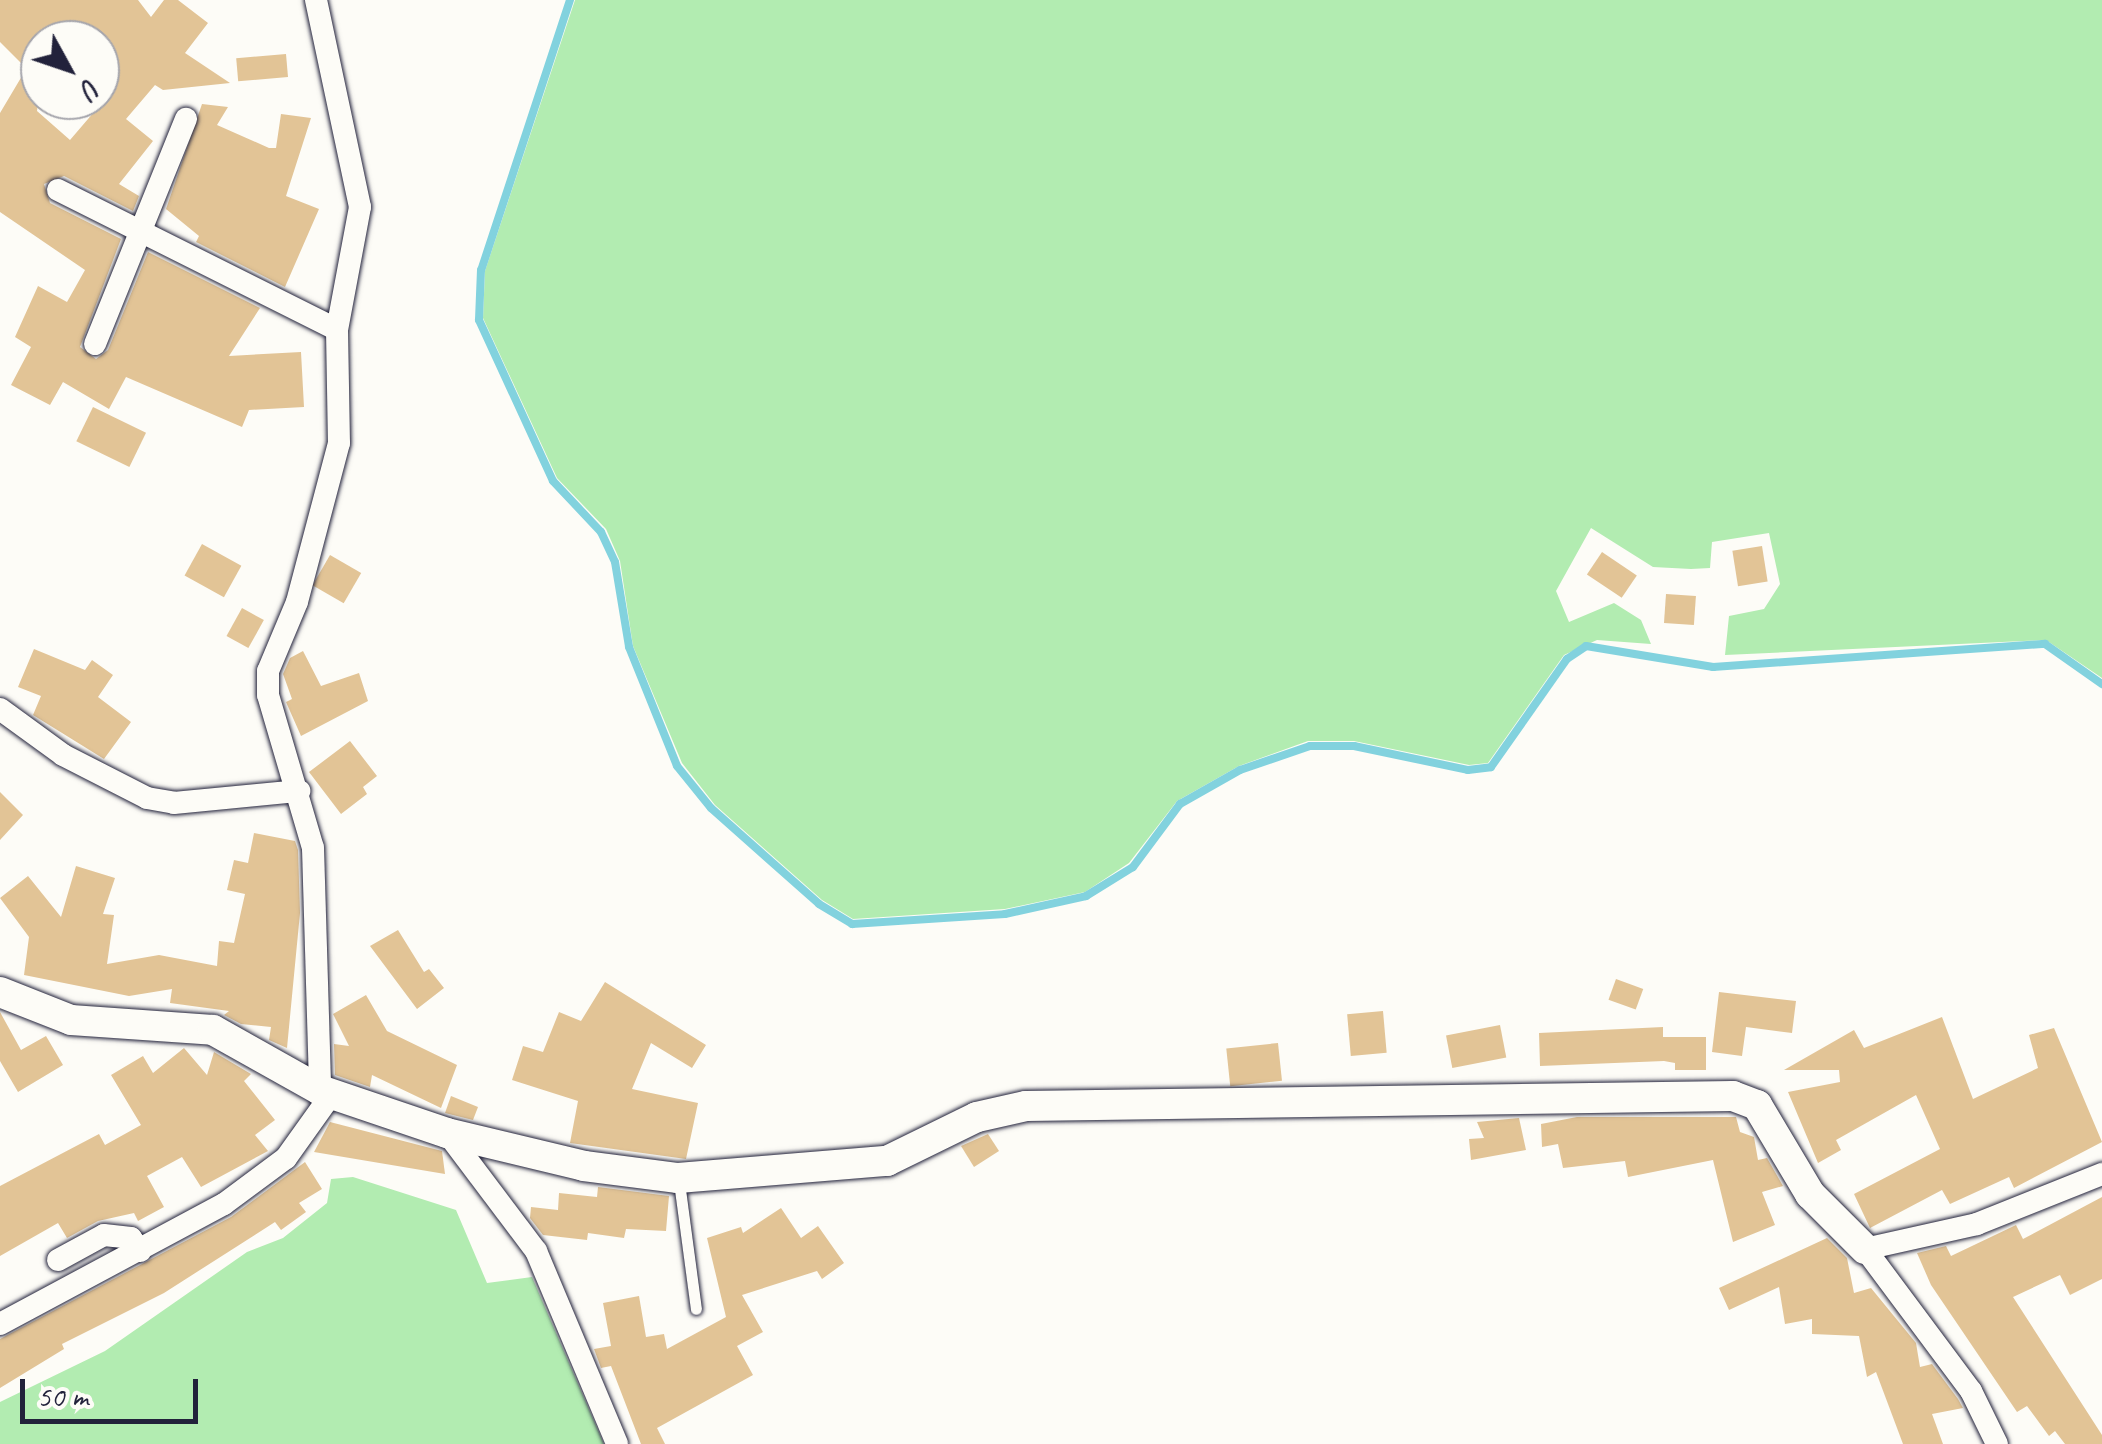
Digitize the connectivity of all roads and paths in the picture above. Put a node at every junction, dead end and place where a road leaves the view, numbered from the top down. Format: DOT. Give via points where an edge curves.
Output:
graph roads {
  1 [pos="316,0"];
  2 [pos="186,119"];
  3 [pos="58,190"];
  4 [pos="144,232"];
  5 [pos="336,330"];
  6 [pos="95,344"];
  7 [pos="0,709"];
  8 [pos="299,790"];
  9 [pos="0,992"];
  10 [pos="326,1092"];
  11 [pos="448,1134"];
  12 [pos="2102,1174"];
  13 [pos="678,1178"];
  14 [pos="1865,1249"];
  15 [pos="140,1251"];
  16 [pos="58,1260"];
  17 [pos="696,1309"];
  18 [pos="0,1324"];
  19 [pos="618,1444"];
  20 [pos="1997,1444"];
  1 -- 5 [label="street" via="360,207"];
  2 -- 4 [label="street"];
  3 -- 4 [label="street"];
  4 -- 5 [label="street"];
  4 -- 6 [label="street"];
  5 -- 8 [label="street" via="339,443 297,602 268,671 268,696"];
  7 -- 8 [label="street" via="63,755 147,798 174,803"];
  8 -- 10 [label="street" via="314,848"];
  9 -- 10 [label="street" via="71,1020 214,1030"];
  10 -- 11 [label="street"];
  10 -- 15 [label="street" via="286,1158 186,1229"];
  11 -- 13 [label="street" via="584,1166"];
  11 -- 19 [label="street" via="536,1251"];
  12 -- 14 [label="street" via="1977,1224"];
  13 -- 14 [label="street" via="888,1161 977,1117 1026,1106 1733,1096 1757,1105 1810,1194"];
  13 -- 17 [label="lane"];
  14 -- 20 [label="street" via="1971,1391"];
  15 -- 16 [label="street" via="132,1238 104,1234"];
  15 -- 18 [label="street"];
}
